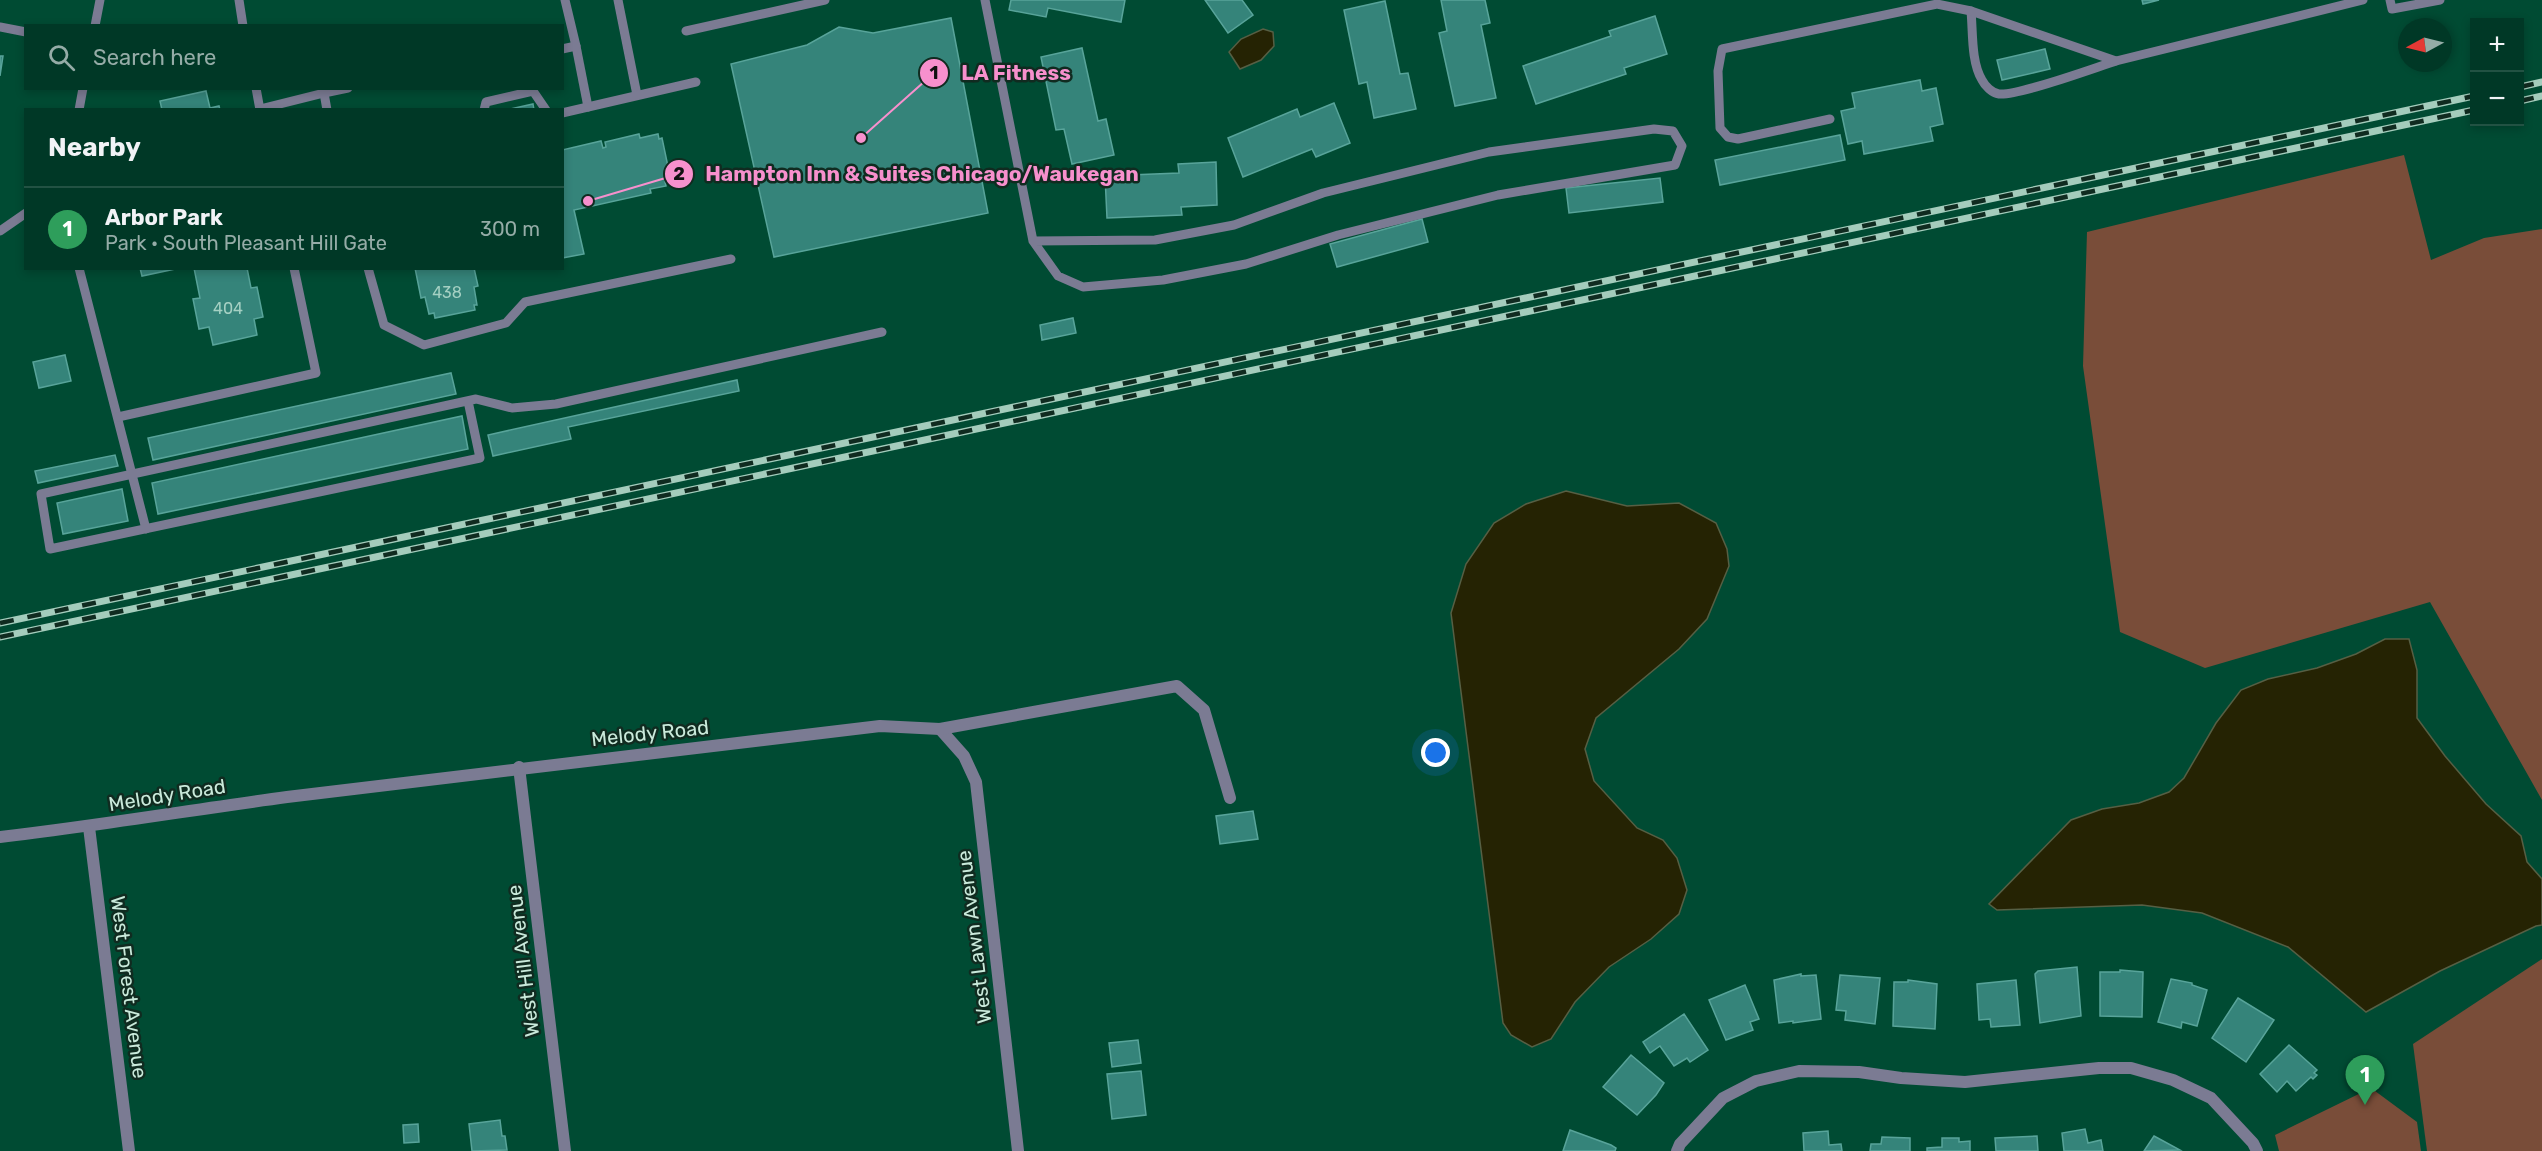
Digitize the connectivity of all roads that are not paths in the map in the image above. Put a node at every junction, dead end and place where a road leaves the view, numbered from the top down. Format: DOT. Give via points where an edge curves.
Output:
graph roads {
  1 [pos="100,0"];
  2 [pos="239,0"];
  3 [pos="565,0"];
  4 [pos="618,0"];
  5 [pos="825,0"];
  6 [pos="985,0"];
  7 [pos="2363,0"];
  8 [pos="2390,0"];
  9 [pos="2440,0"];
  10 [pos="1971,11"];
  11 [pos="94,24"];
  12 [pos="243,24"];
  13 [pos="0,27"];
  14 [pos="686,31"];
  15 [pos="24,32"];
  16 [pos="576,46"];
  17 [pos="564,49"];
  18 [pos="2116,61"];
  19 [pos="696,82"];
  20 [pos="83,90"];
  21 [pos="256,90"];
  22 [pos="338,90"];
  23 [pos="324,93"];
  24 [pos="637,95"];
  25 [pos="588,106"];
  26 [pos="79,108"];
  27 [pos="260,108"];
  28 [pos="264,108"];
  29 [pos="327,108"];
  30 [pos="484,108"];
  31 [pos="545,108"];
  32 [pos="564,112"];
  33 [pos="1830,119"];
  34 [pos="24,214"];
  35 [pos="0,231"];
  36 [pos="1033,241"];
  37 [pos="731,259"];
  38 [pos="80,270"];
  39 [pos="294,270"];
  40 [pos="369,270"];
  41 [pos="882,332"];
  42 [pos="468,401"];
  43 [pos="117,417"];
  44 [pos="132,474"];
  45 [pos="146,529"];
  46 [pos="940,729"];
  47 [pos="519,767"];
  48 [pos="1230,798"];
  49 [pos="89,827"];
  50 [pos="0,837"];
  51 [pos="129,1151"];
  52 [pos="564,1151"];
  53 [pos="1018,1151"];
  54 [pos="1677,1151"];
  55 [pos="2257,1151"];
  1 -- 11 [label="lane"];
  2 -- 12 [label="lane"];
  3 -- 16 [label="lane"];
  4 -- 24 [label="lane"];
  5 -- 14 [label="lane"];
  6 -- 36 [label="lane"];
  7 -- 18 [label="lane"];
  8 -- 9 [label="lane" via="2392,9"];
  10 -- 18 [label="lane"];
  10 -- 18 [label="lane" via="1980,78 1988,89 1999,94"];
  10 -- 33 [label="lane" via="1937,4 1722,49 1718,71 1720,128 1728,137 1738,139"];
  13 -- 15 [label="lane"];
  16 -- 17 [label="lane"];
  16 -- 25 [label="lane"];
  19 -- 24 [label="lane"];
  20 -- 26 [label="lane"];
  21 -- 27 [label="lane"];
  22 -- 23 [label="lane"];
  23 -- 28 [label="lane"];
  23 -- 29 [label="lane"];
  24 -- 25 [label="lane"];
  25 -- 32 [label="lane"];
  30 -- 31 [label="lane" via="486,102 532,91"];
  34 -- 35 [label="lane"];
  36 -- 36 [label="lane" via="1058,276 1083,287 1163,280 1246,264 1338,235 1498,195 1675,165 1682,146 1673,131 1654,129 1489,152 1323,193 1234,225 1155,240"];
  37 -- 40 [label="lane" via="525,302 506,324 424,345 384,325"];
  38 -- 43 [label="lane"];
  39 -- 43 [label="lane" via="315,373"];
  41 -- 42 [label="lane" via="556,404 512,408 476,399"];
  42 -- 44 [label="lane"];
  42 -- 45 [label="lane" via="480,458"];
  43 -- 44 [label="lane"];
  44 -- 45 [label="lane"];
  44 -- 45 [label="lane" via="41,494 51,549"];
  46 -- 47 [label="street, Melody Road" via="880,726"];
  46 -- 48 [label="street, Melody Road" via="1177,686 1204,710"];
  46 -- 53 [label="street, West Lawn Avenue" via="964,756 976,782"];
  47 -- 49 [label="street, Melody Road"];
  47 -- 52 [label="street, West Hill Avenue"];
  49 -- 50 [label="street, Melody Road"];
  49 -- 51 [label="street, West Forest Avenue"];
  54 -- 55 [label="street" via="1724,1098 1756,1081 1799,1071 1965,1082 2131,1068 2174,1080 2211,1098"];
}
